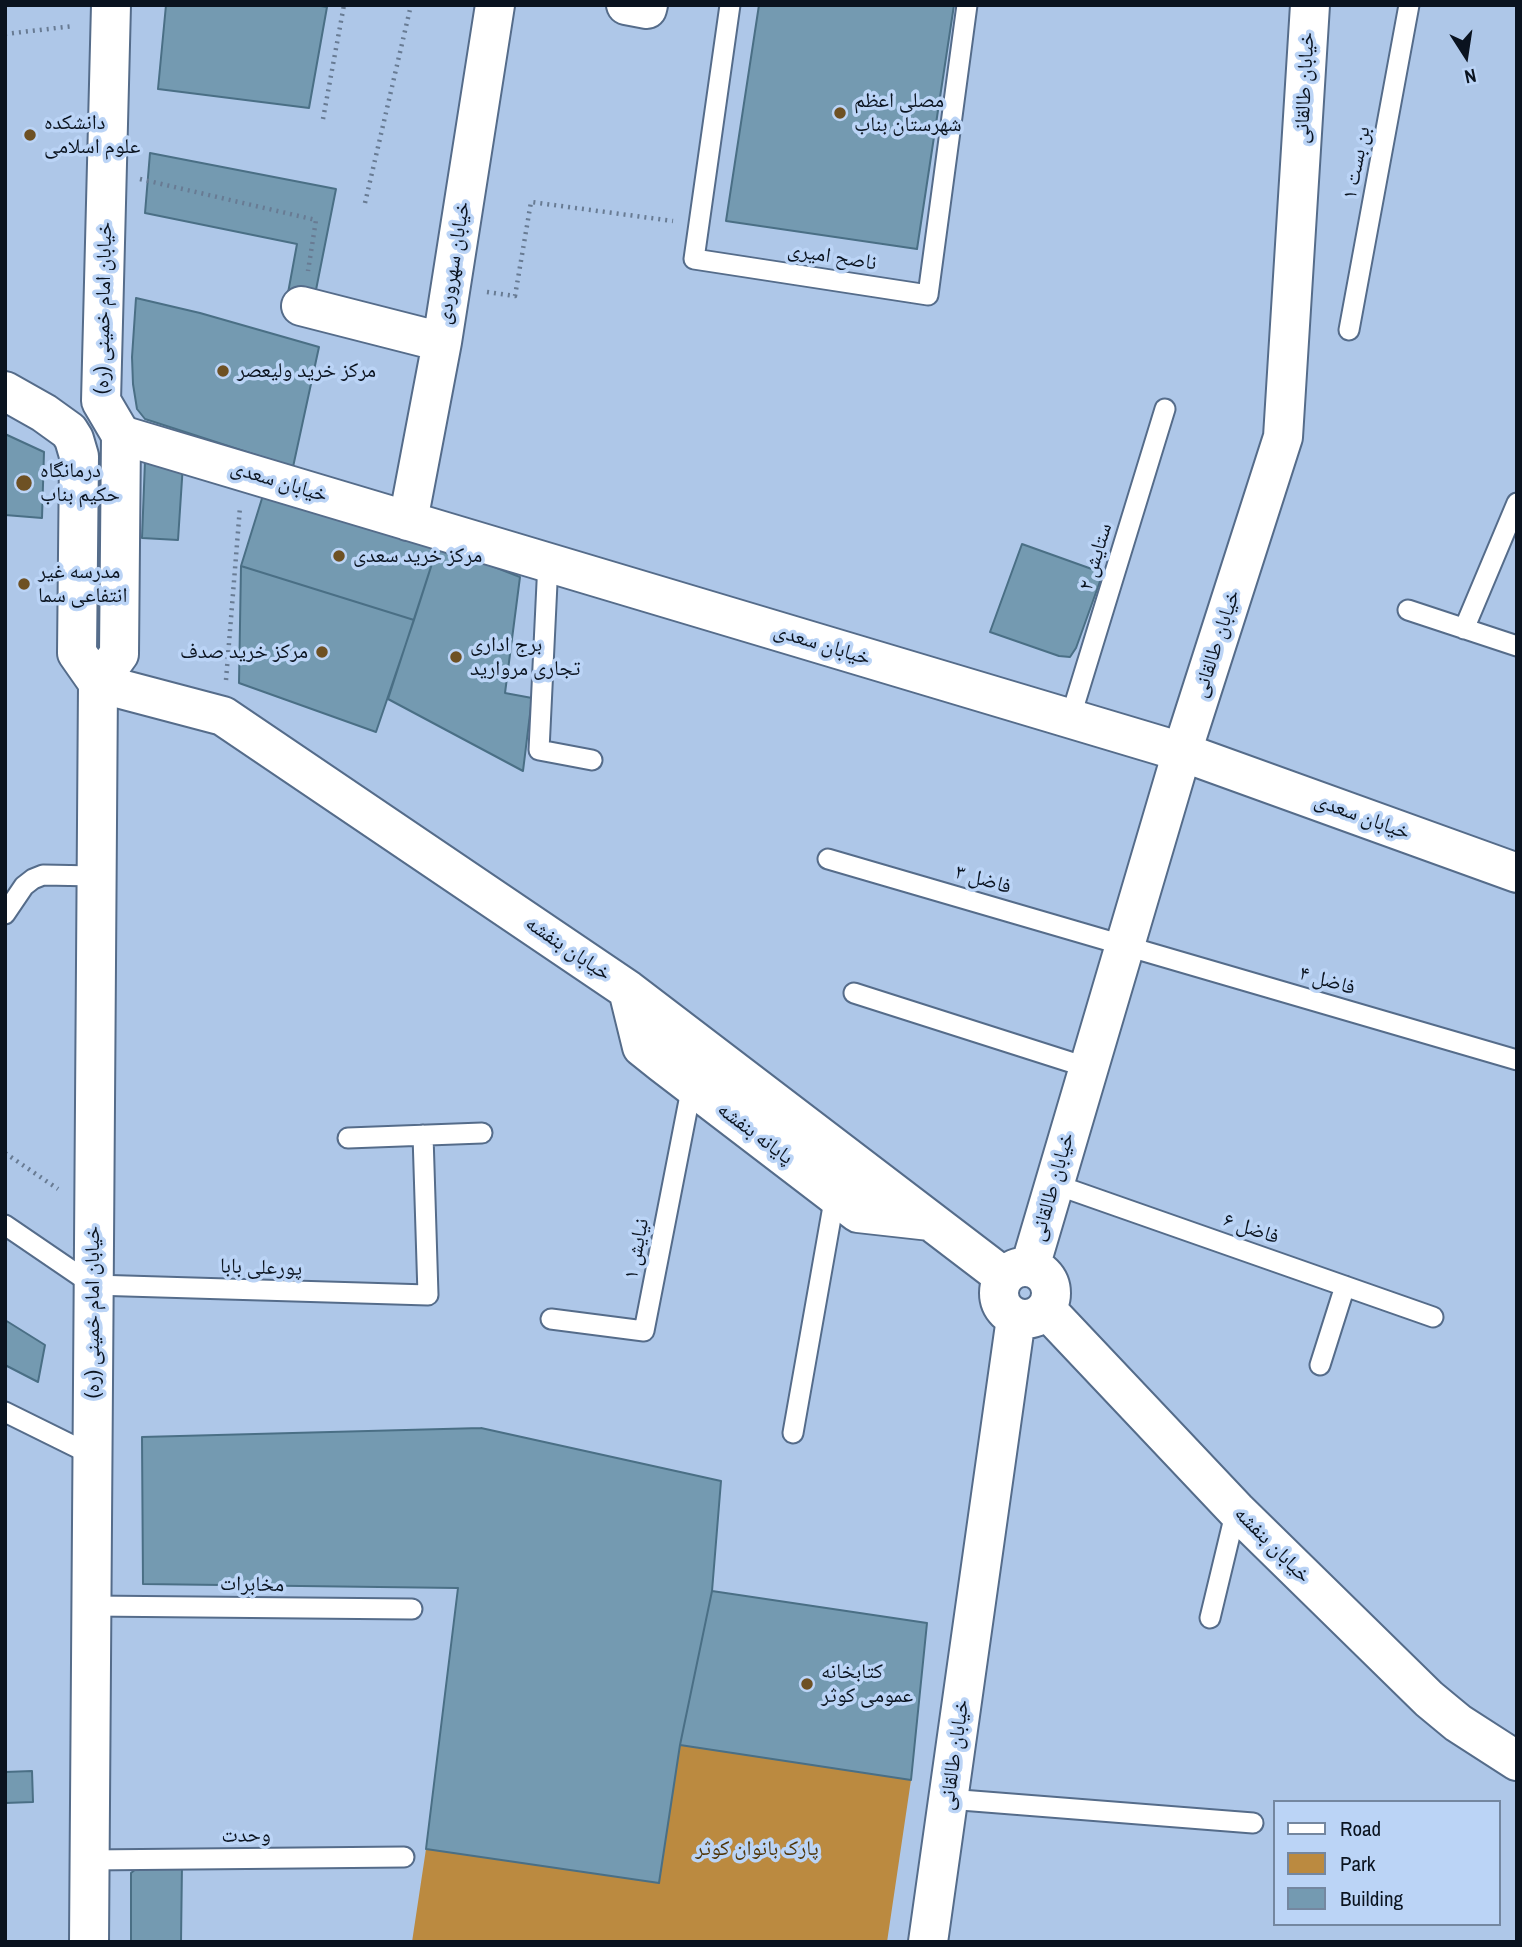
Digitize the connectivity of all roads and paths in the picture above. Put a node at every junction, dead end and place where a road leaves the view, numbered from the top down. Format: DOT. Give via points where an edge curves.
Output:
graph roads {
  1 [pos="111,5"];
  2 [pos="344,5"];
  3 [pos="411,5"];
  4 [pos="495,5"];
  5 [pos="626,5"];
  6 [pos="648,5"];
  7 [pos="730,5"];
  8 [pos="967,5"];
  9 [pos="1310,5"];
  10 [pos="1409,5"];
  11 [pos="76,26"];
  12 [pos="5,34"];
  13 [pos="323,119"];
  14 [pos="129,176"];
  15 [pos="365,203"];
  16 [pos="699,224"];
  17 [pos="451,287"];
  18 [pos="301,306"];
  19 [pos="1349,330"];
  20 [pos="442,342"];
  21 [pos="5,391"];
  22 [pos="101,401"];
  23 [pos="1165,409"];
  24 [pos="44,413"];
  25 [pos="121,435"];
  26 [pos="243,471"];
  27 [pos="1517,503"];
  28 [pos="408,521"];
  29 [pos="548,562"];
  30 [pos="1408,610"];
  31 [pos="1464,629"];
  32 [pos="1517,646"];
  33 [pos="98,683"];
  34 [pos="223,716"];
  35 [pos="1070,719"];
  36 [pos="1182,752"];
  37 [pos="592,760"];
  38 [pos="828,859"];
  39 [pos="1517,873"];
  40 [pos="96,876"];
  41 [pos="5,914"];
  42 [pos="1125,945"];
  43 [pos="628,990"];
  44 [pos="854,993"];
  45 [pos="1517,1060"];
  46 [pos="1089,1068"];
  47 [pos="692,1085"];
  48 [pos="482,1133"];
  49 [pos="423,1135"];
  50 [pos="348,1138"];
  51 [pos="5,1153"];
  52 [pos="1055,1184"];
  53 [pos="835,1195"];
  54 [pos="93,1213"];
  55 [pos="930,1221"];
  56 [pos="5,1225"];
  57 [pos="1017,1272"];
  58 [pos="93,1285"];
  59 [pos="1345,1286"];
  60 [pos="1031,1314"];
  61 [pos="1433,1317"];
  62 [pos="551,1319"];
  63 [pos="1320,1365"];
  64 [pos="5,1412"];
  65 [pos="793,1433"];
  66 [pos="92,1455"];
  67 [pos="1237,1510"];
  68 [pos="91,1606"];
  69 [pos="412,1609"];
  70 [pos="1210,1618"];
  71 [pos="1517,1761"];
  72 [pos="948,1799"];
  73 [pos="1253,1823"];
  74 [pos="404,1857"];
  75 [pos="89,1860"];
  76 [pos="89,1942"];
  77 [pos="928,1942"];
  1 -- 22 [label="main road, خیابان امام خمینی (ره)"];
  2 -- 13 [label="path"];
  3 -- 15 [label="path"];
  4 -- 17 [label="main road, خیابان سهروردی"];
  5 -- 6 [label="main road" via="647,9"];
  7 -- 16 [label="lane, ناصح امیری"];
  8 -- 16 [label="lane, ناصح امیری" via="928,295 694,259"];
  9 -- 36 [label="main road, خیابان طالقانی" via="1283,437"];
  10 -- 19 [label="lane, بن بست ۱"];
  11 -- 12 [label="path"];
  14 -- 18 [label="path" via="316,220"];
  16 -- 17 [label="path" via="531,202 515,296"];
  17 -- 20 [label="main road, خیابان سهروردی"];
  18 -- 20 [label="main road"];
  20 -- 28 [label="main road, خیابان سهروردی"];
  21 -- 24 [label="main road"];
  22 -- 24 [label="main road" via="84,413"];
  22 -- 25 [label="main road, خیابان امام خمینی (ره)"];
  23 -- 35 [label="lane, ستایش ۲"];
  24 -- 33 [label="main road" via="69,431 79,456 77,653"];
  25 -- 26 [label="main road, خیابان سعدی"];
  25 -- 33 [label="main road" via="119,654"];
  26 -- 28 [label="main road, خیابان سعدی"];
  26 -- 34 [label="path"];
  27 -- 31 [label="lane"];
  28 -- 29 [label="main road, خیابان سعدی"];
  29 -- 35 [label="main road, خیابان سعدی"];
  29 -- 37 [label="lane" via="539,750"];
  30 -- 31 [label="lane"];
  31 -- 32 [label="lane"];
  33 -- 34 [label="main road, خیابان بنفشه"];
  33 -- 40 [label="main road, خیابان امام خمینی (ره)"];
  34 -- 43 [label="main road, خیابان بنفشه"];
  35 -- 36 [label="main road, خیابان سعدی"];
  36 -- 39 [label="main road, خیابان سعدی"];
  36 -- 42 [label="main road, خیابان طالقانی"];
  38 -- 42 [label="lane, فاضل ۳"];
  40 -- 41 [label="lane" via="33,879"];
  40 -- 54 [label="main road, خیابان امام خمینی (ره)"];
  42 -- 45 [label="lane, فاضل ۴"];
  42 -- 46 [label="main road, خیابان طالقانی"];
  43 -- 47 [label="main road, پایانه بنفشه" via="642,1047"];
  43 -- 55 [label="main road, خیابان بنفشه"];
  44 -- 46 [label="lane"];
  46 -- 52 [label="main road, خیابان طالقانی"];
  47 -- 53 [label="main road, پایانه بنفشه"];
  47 -- 62 [label="lane, نیایش ۱" via="644,1331"];
  48 -- 49 [label="lane"];
  49 -- 50 [label="lane"];
  49 -- 58 [label="lane, پورعلی بابا" via="428,1295"];
  51 -- 54 [label="path"];
  52 -- 57 [label="main road, خیابان طالقانی"];
  52 -- 59 [label="lane, فاضل ۶"];
  53 -- 55 [label="main road, پایانه بنفشه" via="858,1213"];
  53 -- 65 [label="lane"];
  54 -- 58 [label="main road, خیابان امام خمینی (ره)"];
  55 -- 57 [label="main road, خیابان بنفشه"];
  56 -- 58 [label="lane"];
  57 -- 60 [label="main road, خیابان طالقانی" via="1045,1276 1049,1284 1050,1301"];
  58 -- 66 [label="main road, خیابان امام خمینی (ره)"];
  59 -- 61 [label="lane, فاضل ۶"];
  59 -- 63 [label="lane"];
  60 -- 67 [label="main road, خیابان بنفشه"];
  60 -- 72 [label="main road, خیابان طالقانی"];
  64 -- 66 [label="lane"];
  66 -- 68 [label="main road, خیابان امام خمینی (ره)"];
  67 -- 70 [label="lane"];
  67 -- 71 [label="main road, خیابان بنفشه" via="1429,1699"];
  68 -- 69 [label="lane, مخابرات"];
  68 -- 75 [label="main road, خیابان امام خمینی (ره)"];
  72 -- 73 [label="lane"];
  72 -- 77 [label="main road, خیابان طالقانی"];
  74 -- 75 [label="lane, وحدت"];
  75 -- 76 [label="main road, خیابان امام خمینی (ره)"];
}
